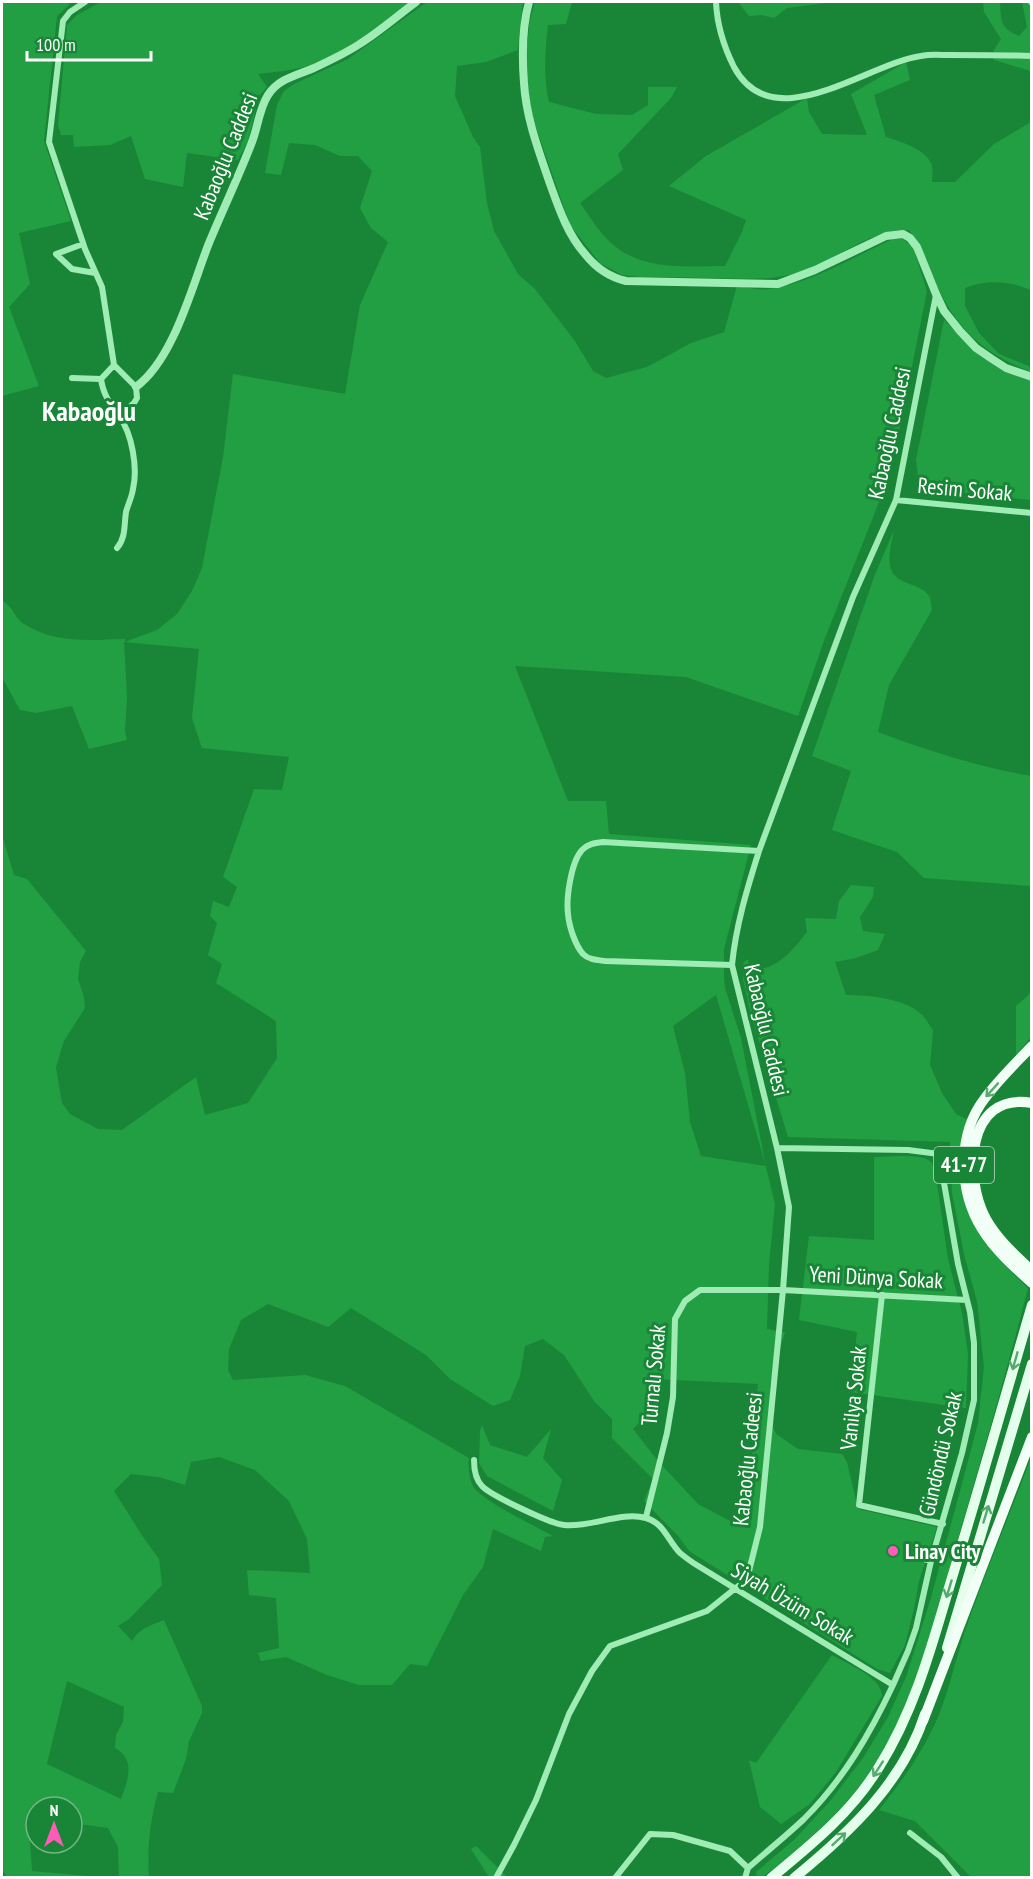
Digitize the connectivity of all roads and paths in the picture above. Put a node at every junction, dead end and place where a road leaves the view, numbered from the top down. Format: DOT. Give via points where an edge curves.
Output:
graph roads {
  1 [pos="85,2"];
  2 [pos="416,2"];
  3 [pos="529,2"];
  4 [pos="716,2"];
  5 [pos="1032,56"];
  6 [pos="83,244"];
  7 [pos="95,273"];
  8 [pos="936,294"];
  9 [pos="114,365"];
  10 [pos="1032,377"];
  11 [pos="72,378"];
  12 [pos="101,379"];
  13 [pos="136,387"];
  14 [pos="119,416"];
  15 [pos="896,500"];
  16 [pos="1032,513"];
  17 [pos="117,548"];
  18 [pos="759,851"];
  19 [pos="732,965"];
  20 [pos="1032,1046"];
  21 [pos="1032,1103"];
  22 [pos="777,1148"];
  23 [pos="1032,1271"];
  24 [pos="1032,1283"];
  25 [pos="783,1290"];
  26 [pos="882,1295"];
  27 [pos="967,1300"];
  28 [pos="1032,1305"];
  29 [pos="1032,1364"];
  30 [pos="1032,1437"];
  31 [pos="474,1460"];
  32 [pos="646,1518"];
  33 [pos="943,1524"];
  34 [pos="914,1557"];
  35 [pos="931,1561"];
  36 [pos="735,1588"];
  37 [pos="893,1685"];
  38 [pos="923,1721"];
  39 [pos="910,1833"];
  40 [pos="748,1868"];
  41 [pos="496,1878"];
  42 [pos="615,1878"];
  43 [pos="745,1878"];
  44 [pos="771,1878"];
  45 [pos="794,1878"];
  46 [pos="958,1878"];
  1 -- 6 [label="street" via="63,21 50,142"];
  2 -- 13 [label="street, Kabaoğlu Caddesi" via="356,46 280,82 268,94 176,329 154,369"];
  3 -- 8 [label="street" via="524,32 524,82 532,130 568,229 583,253 605,273 626,281 778,284 886,236 903,234 918,247"];
  4 -- 5 [label="street" via="724,48 741,79 764,96 786,98 821,93 921,56"];
  6 -- 7 [label="street"];
  6 -- 7 [label="street" via="56,254 72,268"];
  7 -- 9 [label="street" via="102,287"];
  8 -- 10 [label="street" via="944,311 976,348 1006,368"];
  8 -- 15 [label="street, Kabaoğlu Caddesi"];
  9 -- 12 [label="street"];
  9 -- 13 [label="street"];
  11 -- 12 [label="street"];
  12 -- 14 [label="street" via="105,396"];
  13 -- 14 [label="street" via="137,398"];
  14 -- 17 [label="street" via="129,436 135,477"];
  15 -- 16 [label="street, Resim Sokak"];
  15 -- 18 [label="street, Kabaoğlu Caddesi" via="853,597"];
  18 -- 19 [label="street, Kabaoğlu Caddesi" via="740,912"];
  18 -- 19 [label="street" via="603,842 591,843 575,861 568,916 583,954 605,962"];
  19 -- 22 [label="street, Kabaoğlu Caddesi"];
  20 -- 24 [label="highway, 41-77, one-way" via="984,1099 972,1122 964,1161 966,1189 975,1216 990,1240"];
  21 -- 23 [label="highway" via="1007,1103 983,1121 973,1154 973,1170 987,1220"];
  22 -- 25 [label="street, Kabaoğlu Caddesi" via="789,1207"];
  22 -- 27 [label="street, Gündöndü Sokak" via="939,1154"];
  25 -- 26 [label="street, Yeni Dünya Sokak"];
  25 -- 32 [label="street, Turnalı Sokak" via="700,1290 685,1301 675,1319 673,1397"];
  25 -- 36 [label="street, Kabaoğlu Cadeesi" via="760,1527 747,1579"];
  26 -- 27 [label="street, Yeni Dünya Sokak"];
  26 -- 33 [label="street, Vanilya Sokak" via="859,1505"];
  27 -- 33 [label="street, Gündöndü Sokak" via="974,1344 974,1400"];
  28 -- 44 [label="main road, one-way" via="925,1668 900,1731 867,1785 837,1820"];
  38 -- 29 [label="main road, one-way"];
  30 -- 38 [label="highway"];
  31 -- 32 [label="street" via="476,1476 483,1487 548,1521 564,1525 632,1516"];
  32 -- 36 [label="street, Siyah Üzüm Sokak" via="657,1523 680,1553"];
  33 -- 35 [label="street, Gündöndü Sokak"];
  34 -- 35 [label="street"];
  35 -- 37 [label="street, Gündöndü Sokak" via="916,1628"];
  36 -- 37 [label="street, Siyah Üzüm Sokak"];
  36 -- 41 [label="street, Kabaoğlu Cadeesi" via="707,1611 610,1646 569,1714 536,1800"];
  37 -- 40 [label="street" via="856,1755 832,1789 804,1820"];
  45 -- 38 [label="main road, one-way" via="871,1806 905,1759"];
  39 -- 46 [label="street" via="941,1857"];
  40 -- 42 [label="street" via="730,1851 672,1835 650,1834"];
  40 -- 43 [label="street"];
}
